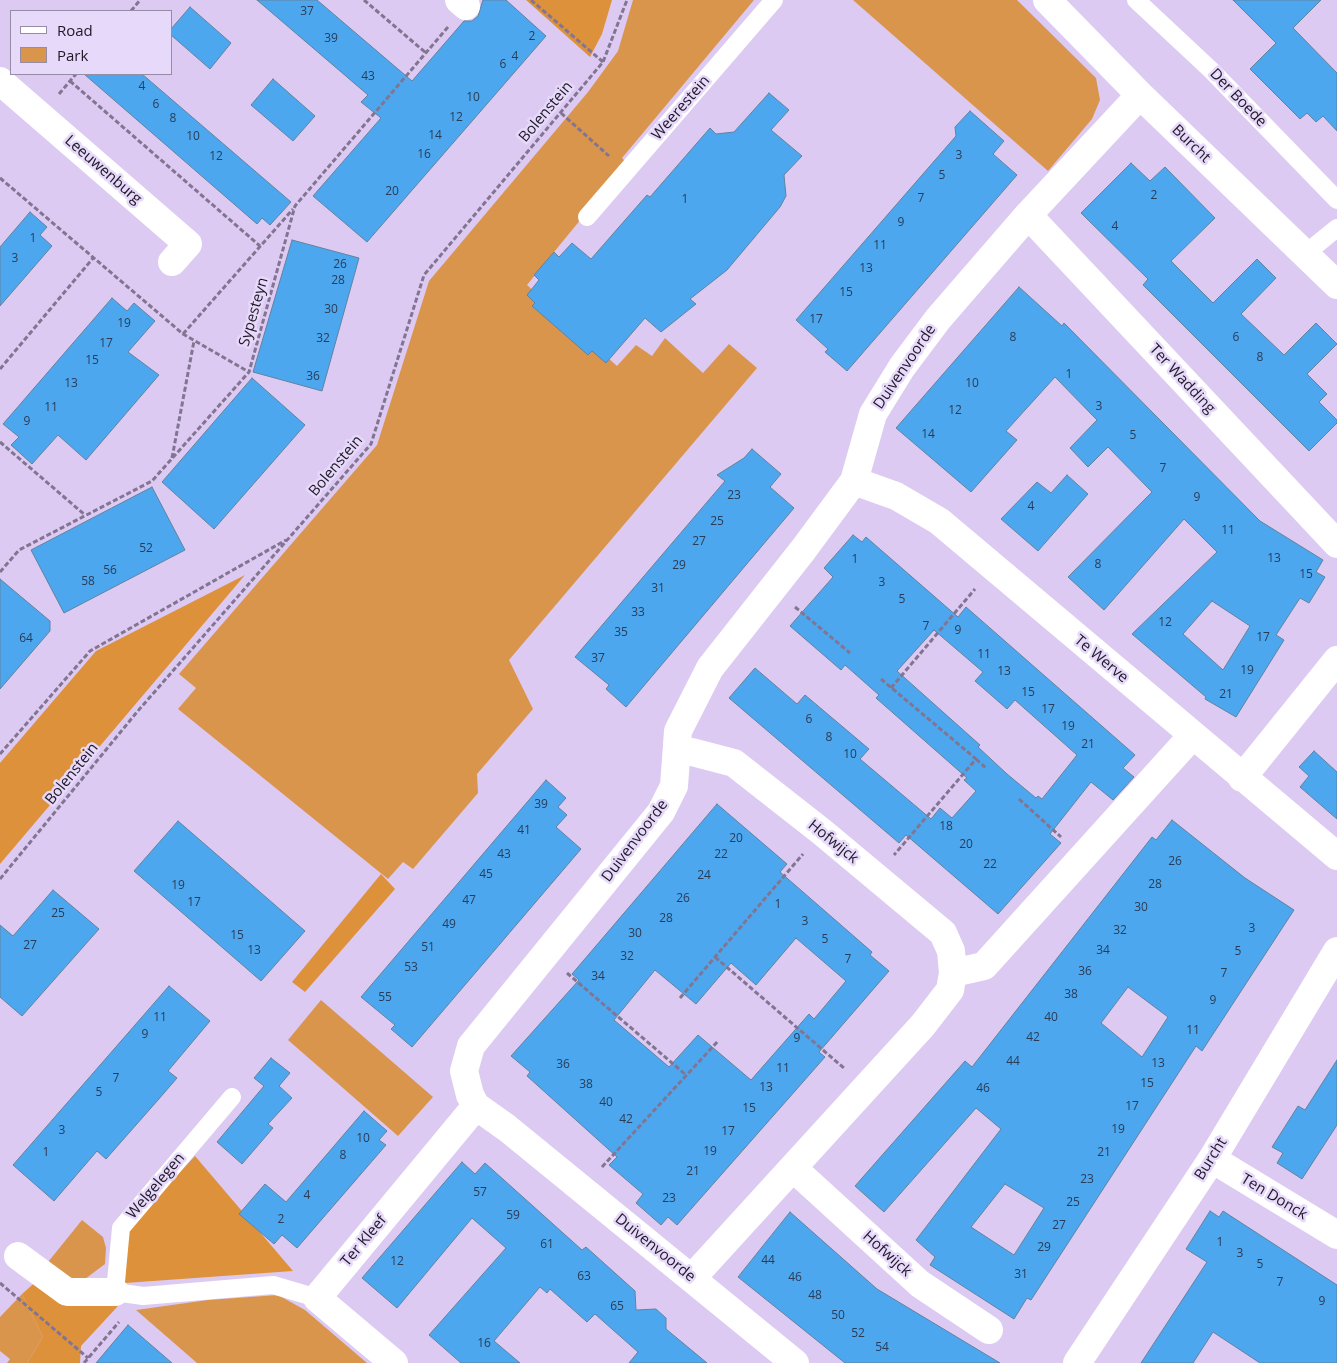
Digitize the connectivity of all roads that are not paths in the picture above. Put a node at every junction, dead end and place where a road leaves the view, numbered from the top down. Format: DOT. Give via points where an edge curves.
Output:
graph roads {
  1 [pos="774,0"];
  2 [pos="1047,0"];
  3 [pos="1136,0"];
  4 [pos="0,81"];
  5 [pos="1140,95"];
  6 [pos="1337,200"];
  7 [pos="1028,215"];
  8 [pos="587,217"];
  9 [pos="1337,228"];
  10 [pos="1305,254"];
  11 [pos="172,262"];
  12 [pos="1337,285"];
  13 [pos="854,481"];
  14 [pos="1337,544"];
  15 [pos="1337,660"];
  16 [pos="1192,736"];
  17 [pos="678,752"];
  18 [pos="1242,778"];
  19 [pos="1337,856"];
  20 [pos="1337,951"];
  21 [pos="952,973"];
  22 [pos="232,1097"];
  23 [pos="476,1106"];
  24 [pos="1212,1159"];
  25 [pos="792,1168"];
  26 [pos="1337,1235"];
  27 [pos="18,1256"];
  28 [pos="692,1278"];
  29 [pos="115,1292"];
  30 [pos="317,1298"];
  31 [pos="990,1330"];
  32 [pos="394,1363"];
  33 [pos="795,1363"];
  34 [pos="1078,1363"];
  1 -- 8 [label="lane, Weerestein"];
  2 -- 5 [label="street, Burcht"];
  3 -- 6 [label="lane, Der Boede" via="1211,70"];
  4 -- 11 [label="street, Leeuwenburg" via="188,244"];
  5 -- 7 [label="street, Duivenvoorde"];
  5 -- 10 [label="street, Burcht"];
  7 -- 13 [label="street, Duivenvoorde" via="938,319 902,367 873,414"];
  7 -- 14 [label="street, Ter Wadding"];
  9 -- 10 [label="lane"];
  10 -- 12 [label="street, Burcht"];
  13 -- 16 [label="street, Te Werve" via="896,496 939,521"];
  13 -- 17 [label="street, Duivenvoorde" via="710,668 678,731"];
  15 -- 18 [label="street"];
  16 -- 18 [label="street, Te Werve"];
  16 -- 21 [label="street" via="984,966"];
  17 -- 21 [label="street, Hofwijck" via="692,752 734,763 822,832 943,933 951,951"];
  17 -- 23 [label="street, Duivenvoorde" via="674,786 661,812 471,1046 464,1072"];
  18 -- 19 [label="street, Te Werve"];
  20 -- 24 [label="street, Burcht"];
  21 -- 25 [label="street, Hofwijck" via="950,990 923,1025"];
  22 -- 29 [label="lane, Welgelegen" via="121,1228"];
  23 -- 28 [label="street, Duivenvoorde" via="508,1128"];
  23 -- 30 [label="street, Ter Kleef"];
  24 -- 26 [label="street, Ten Donck"];
  24 -- 34 [label="street, Burcht"];
  25 -- 28 [label="street, Hofwijck"];
  25 -- 31 [label="street, Hofwijck" via="920,1284"];
  27 -- 29 [label="street" via="67,1292"];
  28 -- 33 [label="street, Duivenvoorde"];
  29 -- 30 [label="lane" via="143,1296 272,1285"];
  30 -- 32 [label="street"];
}
